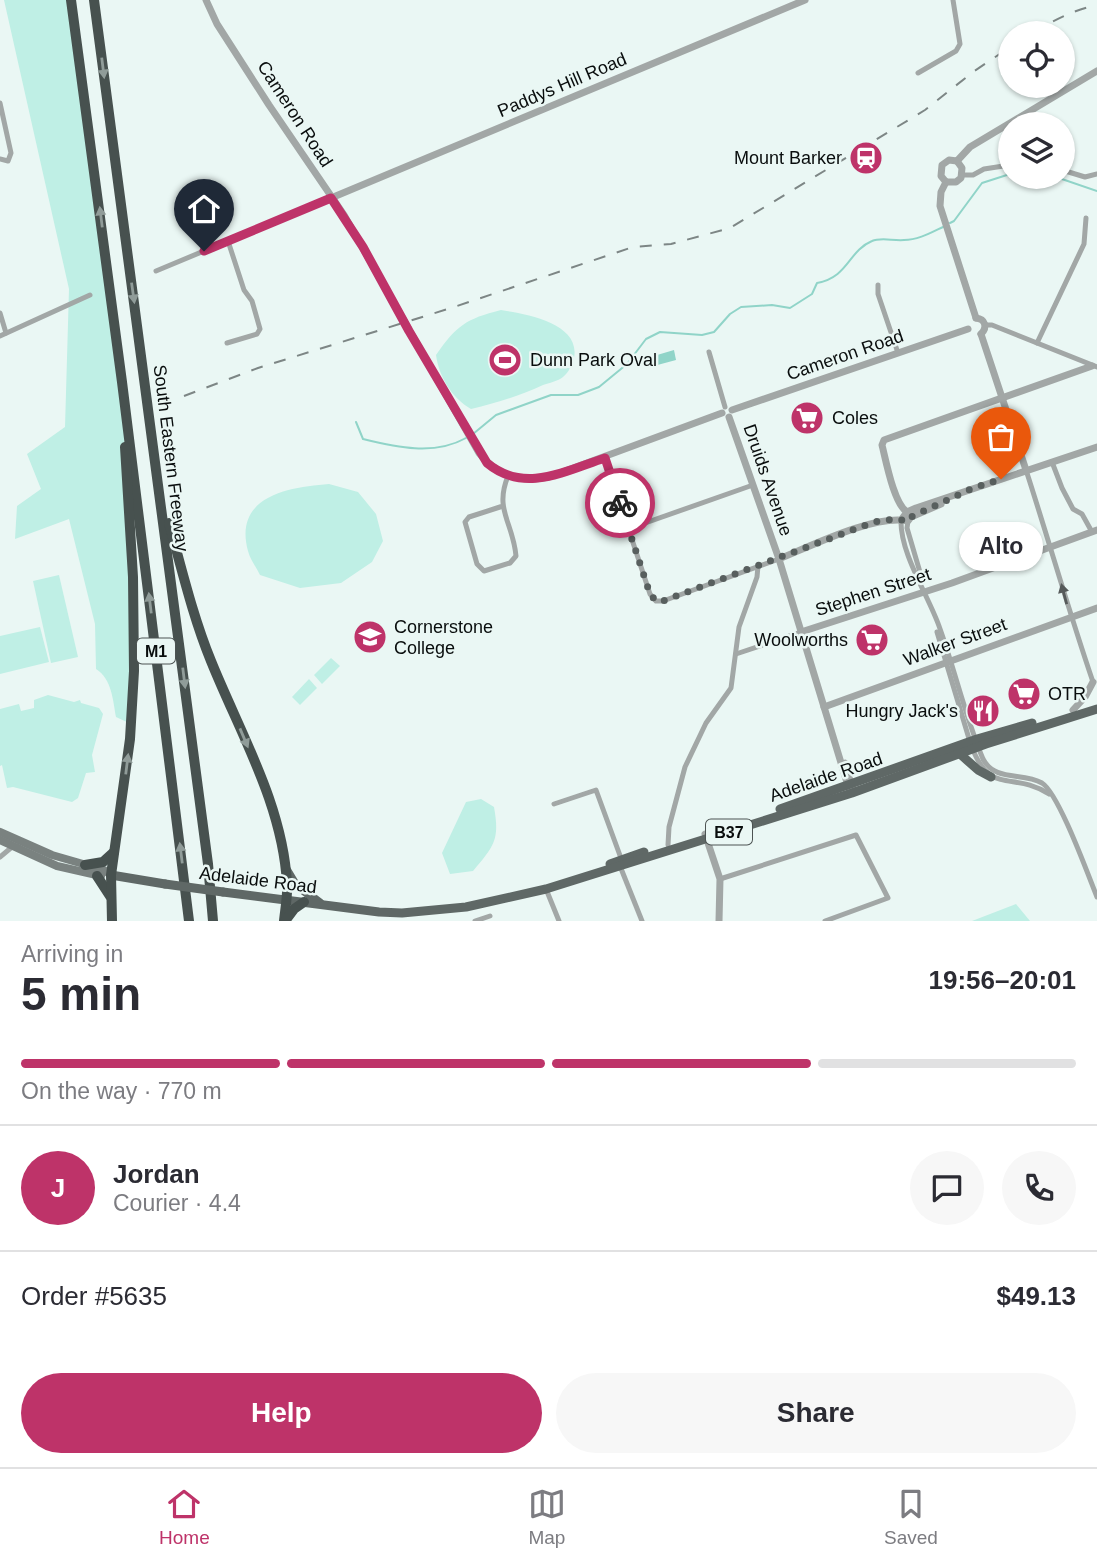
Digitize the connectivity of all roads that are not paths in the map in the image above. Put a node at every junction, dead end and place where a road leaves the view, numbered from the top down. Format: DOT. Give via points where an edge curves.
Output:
graph roads {
  1 [pos="71,0"];
  2 [pos="94,0"];
  3 [pos="206,0"];
  4 [pos="805,0"];
  5 [pos="953,0"];
  6 [pos="922,70"];
  7 [pos="1097,71"];
  8 [pos="0,103"];
  9 [pos="0,159"];
  10 [pos="957,162"];
  11 [pos="998,166"];
  12 [pos="1075,174"];
  13 [pos="1097,174"];
  14 [pos="962,175"];
  15 [pos="946,181"];
  16 [pos="331,198"];
  17 [pos="1086,218"];
  18 [pos="228,241"];
  19 [pos="156,271"];
  20 [pos="878,285"];
  21 [pos="90,295"];
  22 [pos="0,313"];
  23 [pos="976,318"];
  24 [pos="985,325"];
  25 [pos="968,329"];
  26 [pos="981,334"];
  27 [pos="3,335"];
  28 [pos="227,343"];
  29 [pos="1037,343"];
  30 [pos="709,352"];
  31 [pos="898,353"];
  32 [pos="1095,367"];
  33 [pos="122,382"];
  34 [pos="1002,397"];
  35 [pos="727,412"];
  36 [pos="1097,447"];
  37 [pos="605,458"];
  38 [pos="1052,462"];
  39 [pos="1026,470"];
  40 [pos="508,476"];
  41 [pos="753,485"];
  42 [pos="159,489"];
  43 [pos="971,489"];
  44 [pos="502,506"];
  45 [pos="907,512"];
  46 [pos="904,521"];
  47 [pos="628,529"];
  48 [pos="1094,531"];
  49 [pos="1051,547"];
  50 [pos="779,559"];
  51 [pos="758,566"];
  52 [pos="925,592"];
  53 [pos="1097,608"];
  54 [pos="1070,618"];
  55 [pos="801,632"];
  56 [pos="736,654"];
  57 [pos="948,661"];
  58 [pos="1093,682"];
  59 [pos="1097,694"];
  60 [pos="1097,703"];
  61 [pos="824,708"];
  62 [pos="1097,709"];
  63 [pos="1073,710"];
  64 [pos="974,744"];
  65 [pos="960,754"];
  66 [pos="991,777"];
  67 [pos="850,788"];
  68 [pos="1052,795"];
  69 [pos="554,804"];
  70 [pos="0,832"];
  71 [pos="706,836"];
  72 [pos="0,841"];
  73 [pos="668,845"];
  74 [pos="12,847"];
  75 [pos="114,852"];
  76 [pos="0,857"];
  77 [pos="621,863"];
  78 [pos="85,865"];
  79 [pos="285,866"];
  80 [pos="111,875"];
  81 [pos="97,876"];
  82 [pos="720,879"];
  83 [pos="546,889"];
  84 [pos="110,896"];
  85 [pos="1097,897"];
  86 [pos="285,900"];
  87 [pos="304,902"];
  88 [pos="322,904"];
  89 [pos="490,916"];
  90 [pos="402,917"];
  91 [pos="112,921"];
  92 [pos="189,921"];
  93 [pos="213,921"];
  94 [pos="285,921"];
  95 [pos="475,921"];
  96 [pos="558,921"];
  97 [pos="642,921"];
  98 [pos="719,921"];
  99 [pos="825,921"];
  33 -- 1 [label="highway, M1, one-way"];
  2 -- 42 [label="highway, South Eastern Freeway / M1, one-way"];
  3 -- 16 [label="street, Cameron Road" via="224,36"];
  4 -- 16 [label="street, Paddys Hill Road"];
  5 -- 6 [label="street" via="960,44 956,51"];
  7 -- 10 [label="street" via="970,147"];
  8 -- 9 [label="street" via="11,153 8,161"];
  10 -- 14 [label="street"];
  10 -- 15 [label="street" via="949,160 942,165 940,173"];
  11 -- 14 [label="street"];
  12 -- 13 [label="street"];
  14 -- 15 [label="street" via="956,182"];
  15 -- 23 [label="street" via="940,198 943,220"];
  16 -- 18 [label="street"];
  16 -- 40 [label="street, Cameron Road" via="487,463"];
  17 -- 29 [label="street" via="1084,244"];
  18 -- 19 [label="street"];
  18 -- 28 [label="street" via="260,329"];
  20 -- 31 [label="street"];
  21 -- 27 [label="street"];
  22 -- 27 [label="street"];
  23 -- 24 [label="street"];
  23 -- 25 [label="street"];
  24 -- 26 [label="street"];
  24 -- 29 [label="street"];
  25 -- 26 [label="street"];
  25 -- 31 [label="street, Cameron Road"];
  26 -- 34 [label="street"];
  29 -- 32 [label="street"];
  30 -- 35 [label="street, Druids Avenue"];
  31 -- 35 [label="street, Cameron Road"];
  32 -- 34 [label="street"];
  75 -- 33 [label="highway, one-way" via="134,671"];
  92 -- 33 [label="highway, M1, one-way"];
  34 -- 39 [label="street"];
  34 -- 45 [label="street" via="884,440 881,445 895,492"];
  35 -- 37 [label="street, Cameron Road"];
  35 -- 41 [label="street, Druids Avenue"];
  36 -- 38 [label="street"];
  37 -- 40 [label="street, Cameron Road" via="537,480"];
  37 -- 47 [label="street"];
  38 -- 39 [label="street"];
  38 -- 48 [label="street" via="1073,509 1083,514"];
  39 -- 43 [label="street"];
  39 -- 49 [label="street"];
  40 -- 44 [label="street"];
  41 -- 47 [label="street"];
  41 -- 50 [label="street, Druids Avenue"];
  42 -- 79 [label="highway, one-way" via="195,617 269,798"];
  42 -- 93 [label="highway, South Eastern Freeway / M1, one-way"];
  43 -- 45 [label="street"];
  43 -- 46 [label="street"];
  44 -- 44 [label="street" via="465,522 477,564 484,570 510,563 516,556"];
  45 -- 46 [label="street"];
  46 -- 50 [label="street" via="874,522"];
  46 -- 52 [label="street" via="901,528"];
  47 -- 51 [label="street" via="656,601"];
  48 -- 49 [label="street, Stephen Street"];
  49 -- 52 [label="street, Stephen Street"];
  54 -- 49 [label="street, one-way"];
  50 -- 51 [label="street"];
  50 -- 55 [label="street, Druids Avenue"];
  51 -- 56 [label="street" via="739,627"];
  52 -- 55 [label="street, Stephen Street"];
  52 -- 57 [label="street"];
  53 -- 54 [label="street, Walker Street"];
  54 -- 57 [label="street, Walker Street"];
  54 -- 58 [label="street"];
  55 -- 56 [label="street, Stephen Street"];
  55 -- 61 [label="street, Druids Avenue"];
  56 -- 73 [label="street" via="731,688 706,723 685,767"];
  57 -- 61 [label="street, Walker Street"];
  57 -- 64 [label="street"];
  58 -- 59 [label="street"];
  58 -- 63 [label="street"];
  60 -- 63 [label="main road, Adelaide Road / B37"];
  61 -- 67 [label="street, Druids Avenue"];
  62 -- 64 [label="main road, Adelaide Road / B37"];
  63 -- 64 [label="main road, Adelaide Road / B37"];
  64 -- 65 [label="main road, Adelaide Road / B37"];
  64 -- 66 [label="street"];
  64 -- 67 [label="main road, Adelaide Road / B37"];
  64 -- 68 [label="street" via="986,765 997,773 1042,783"];
  65 -- 66 [label="main road"];
  65 -- 67 [label="main road, Adelaide Road / B37"];
  66 -- 68 [label="street"];
  67 -- 71 [label="main road, Adelaide Road / B37"];
  68 -- 85 [label="street"];
  69 -- 77 [label="street" via="596,790"];
  70 -- 78 [label="main road, Adelaide Road / B37"];
  71 -- 73 [label="main road, Adelaide Road / B37"];
  71 -- 77 [label="main road, Adelaide Road / B37"];
  71 -- 82 [label="street"];
  72 -- 74 [label="main road, Adelaide Road / B37"];
  73 -- 77 [label="main road, Adelaide Road / B37"];
  74 -- 76 [label="street"];
  74 -- 81 [label="main road, Adelaide Road / B37"];
  75 -- 78 [label="highway" via="103,862"];
  75 -- 80 [label="highway"];
  77 -- 83 [label="main road, Adelaide Road / B37"];
  77 -- 97 [label="street"];
  78 -- 80 [label="main road, Adelaide Road / B37"];
  79 -- 86 [label="highway"];
  79 -- 88 [label="main road" via="295,884"];
  80 -- 81 [label="main road, Adelaide Road / B37"];
  80 -- 84 [label="highway"];
  80 -- 86 [label="main road, Adelaide Road / B37, bridge"];
  81 -- 84 [label="highway"];
  82 -- 98 [label="street"];
  82 -- 99 [label="street" via="856,835 888,898"];
  83 -- 90 [label="main road, Adelaide Road / B37"];
  83 -- 96 [label="street"];
  84 -- 91 [label="highway"];
  86 -- 87 [label="main road, Adelaide Road / B37"];
  86 -- 94 [label="highway"];
  87 -- 88 [label="main road, Adelaide Road / B37"];
  87 -- 94 [label="highway"];
  88 -- 90 [label="main road, Adelaide Road / B37"];
  89 -- 95 [label="street"];
}
